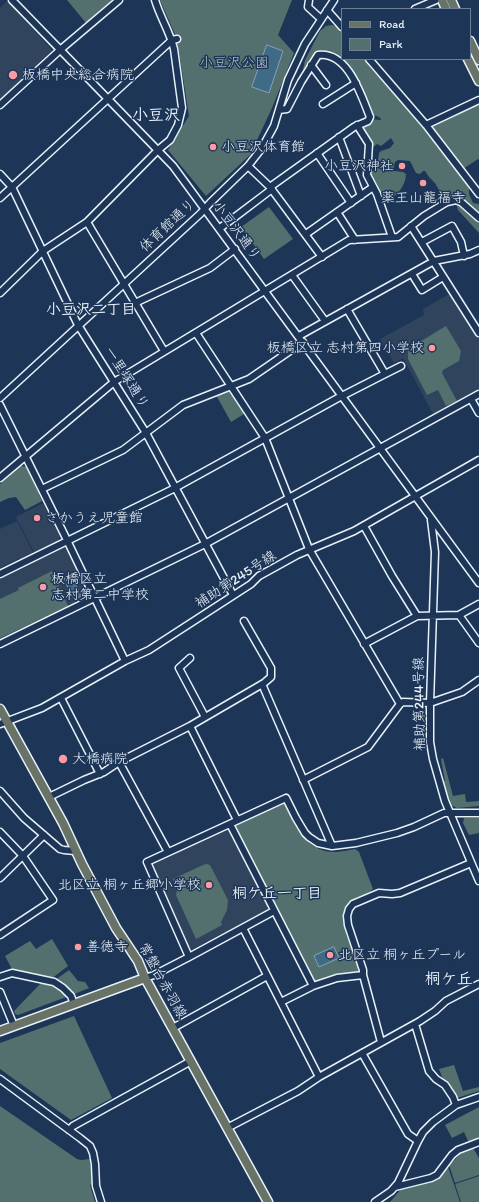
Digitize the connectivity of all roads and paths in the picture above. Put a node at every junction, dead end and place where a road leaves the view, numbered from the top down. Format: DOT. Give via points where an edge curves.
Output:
graph roads {
  1 [pos="12,0"];
  2 [pos="119,0"];
  3 [pos="155,0"];
  4 [pos="309,0"];
  5 [pos="334,0"];
  6 [pos="436,0"];
  7 [pos="417,8"];
  8 [pos="327,10"];
  9 [pos="322,19"];
  10 [pos="341,26"];
  11 [pos="175,39"];
  12 [pos="471,43"];
  13 [pos="60,50"];
  14 [pos="370,60"];
  15 [pos="468,60"];
  16 [pos="479,60"];
  17 [pos="311,66"];
  18 [pos="479,81"];
  19 [pos="356,83"];
  20 [pos="326,85"];
  21 [pos="108,99"];
  22 [pos="479,100"];
  23 [pos="323,104"];
  24 [pos="0,105"];
  25 [pos="279,110"];
  26 [pos="358,125"];
  27 [pos="426,125"];
  28 [pos="338,137"];
  29 [pos="158,150"];
  30 [pos="317,153"];
  31 [pos="248,166"];
  32 [pos="0,174"];
  33 [pos="12,187"];
  34 [pos="271,188"];
  35 [pos="373,188"];
  36 [pos="479,194"];
  37 [pos="361,196"];
  38 [pos="0,198"];
  39 [pos="351,203"];
  40 [pos="205,209"];
  41 [pos="337,212"];
  42 [pos="479,218"];
  43 [pos="87,222"];
  44 [pos="411,226"];
  45 [pos="220,228"];
  46 [pos="306,234"];
  47 [pos="392,237"];
  48 [pos="355,240"];
  49 [pos="422,242"];
  50 [pos="235,249"];
  51 [pos="479,250"];
  52 [pos="43,251"];
  53 [pos="464,256"];
  54 [pos="322,257"];
  55 [pos="434,261"];
  56 [pos="412,274"];
  57 [pos="292,275"];
  58 [pos="443,276"];
  59 [pos="124,284"];
  60 [pos="265,291"];
  61 [pos="0,292"];
  62 [pos="135,303"];
  63 [pos="347,309"];
  64 [pos="325,321"];
  65 [pos="78,326"];
  66 [pos="196,333"];
  67 [pos="479,333"];
  68 [pos="299,336"];
  69 [pos="303,342"];
  70 [pos="164,351"];
  71 [pos="401,366"];
  72 [pos="386,374"];
  73 [pos="114,382"];
  74 [pos="230,386"];
  75 [pos="479,394"];
  76 [pos="342,396"];
  77 [pos="0,398"];
  78 [pos="471,398"];
  79 [pos="0,405"];
  80 [pos="479,414"];
  81 [pos="146,433"];
  82 [pos="265,438"];
  83 [pos="380,448"];
  84 [pos="26,457"];
  85 [pos="479,460"];
  86 [pos="0,478"];
  87 [pos="175,488"];
  88 [pos="42,490"];
  89 [pos="416,496"];
  90 [pos="289,498"];
  91 [pos="431,519"];
  92 [pos="364,526"];
  93 [pos="67,541"];
  94 [pos="205,544"];
  95 [pos="309,549"];
  96 [pos="0,574"];
  97 [pos="479,583"];
  98 [pos="233,596"];
  99 [pos="95,598"];
  100 [pos="479,604"];
  101 [pos="432,614"];
  102 [pos="459,615"];
  103 [pos="416,616"];
  104 [pos="244,621"];
  105 [pos="479,643"];
  106 [pos="0,644"];
  107 [pos="364,644"];
  108 [pos="190,658"];
  109 [pos="125,661"];
  110 [pos="262,684"];
  111 [pos="478,684"];
  112 [pos="61,698"];
  113 [pos="430,703"];
  114 [pos="400,704"];
  115 [pos="0,709"];
  116 [pos="205,717"];
  117 [pos="4,723"];
  118 [pos="190,726"];
  119 [pos="119,762"];
  120 [pos="100,774"];
  121 [pos="303,780"];
  122 [pos="0,791"];
  123 [pos="49,797"];
  124 [pos="479,813"];
  125 [pos="451,814"];
  126 [pos="238,820"];
  127 [pos="230,824"];
  128 [pos="0,832"];
  129 [pos="44,835"];
  130 [pos="332,846"];
  131 [pos="75,851"];
  132 [pos="168,852"];
  133 [pos="23,856"];
  134 [pos="471,862"];
  135 [pos="0,878"];
  136 [pos="479,881"];
  137 [pos="274,911"];
  138 [pos="242,928"];
  139 [pos="0,935"];
  140 [pos="189,957"];
  141 [pos="363,975"];
  142 [pos="267,976"];
  143 [pos="0,977"];
  144 [pos="145,978"];
  145 [pos="479,984"];
  146 [pos="313,986"];
  147 [pos="0,992"];
  148 [pos="281,1002"];
  149 [pos="74,1004"];
  150 [pos="415,1024"];
  151 [pos="14,1026"];
  152 [pos="173,1028"];
  153 [pos="0,1031"];
  154 [pos="381,1042"];
  155 [pos="362,1053"];
  156 [pos="191,1061"];
  157 [pos="319,1077"];
  158 [pos="0,1079"];
  159 [pos="479,1097"];
  160 [pos="456,1105"];
  161 [pos="227,1128"];
  162 [pos="69,1130"];
  163 [pos="418,1141"];
  164 [pos="479,1142"];
  165 [pos="395,1187"];
  166 [pos="101,1202"];
  167 [pos="268,1202"];
  168 [pos="375,1202"];
  1 -- 13 [label="street, 小豆沢通り"];
  2 -- 13 [label="street"];
  3 -- 11 [label="street"];
  4 -- 9 [label="street" via="308,7"];
  5 -- 8 [label="street, 体育館通り"];
  6 -- 7 [label="street"];
  8 -- 9 [label="street, 体育館通り"];
  8 -- 10 [label="street"];
  9 -- 25 [label="street, 体育館通り" via="305,44 288,80"];
  11 -- 21 [label="street"];
  11 -- 29 [label="street" via="182,108 178,125 170,140"];
  12 -- 16 [label="main road"];
  13 -- 21 [label="street, 小豆沢通り"];
  13 -- 24 [label="street"];
  14 -- 27 [label="street"];
  15 -- 18 [label="main road"];
  17 -- 19 [label="street" via="318,55 326,54 339,60"];
  17 -- 20 [label="street"];
  17 -- 25 [label="street" via="287,109"];
  19 -- 23 [label="street"];
  19 -- 26 [label="street" via="370,116 368,121"];
  21 -- 29 [label="street, 小豆沢通り"];
  21 -- 33 [label="street"];
  22 -- 27 [label="street"];
  25 -- 31 [label="street, 体育館通り" via="262,148"];
  26 -- 28 [label="street"];
  26 -- 35 [label="street" via="369,144 367,175"];
  27 -- 36 [label="street"];
  28 -- 30 [label="street"];
  28 -- 37 [label="street"];
  29 -- 40 [label="street, 小豆沢通り"];
  29 -- 43 [label="street"];
  30 -- 34 [label="street"];
  30 -- 39 [label="street"];
  31 -- 34 [label="street"];
  31 -- 40 [label="street, 体育館通り"];
  32 -- 33 [label="street, 一里塚通り"];
  33 -- 38 [label="street"];
  33 -- 52 [label="street, 一里塚通り"];
  34 -- 45 [label="street"];
  34 -- 46 [label="street"];
  35 -- 37 [label="street"];
  35 -- 47 [label="street"];
  37 -- 39 [label="street"];
  39 -- 41 [label="street"];
  40 -- 45 [label="street, 小豆沢通り"];
  40 -- 59 [label="street, 体育館通り"];
  41 -- 46 [label="street"];
  41 -- 48 [label="street"];
  42 -- 44 [label="street" via="456,200 447,202"];
  43 -- 52 [label="street"];
  43 -- 59 [label="street"];
  44 -- 47 [label="street" via="398,237"];
  44 -- 49 [label="street"];
  45 -- 50 [label="street, 小豆沢通り"];
  46 -- 54 [label="street"];
  47 -- 48 [label="street"];
  48 -- 54 [label="street" via="349,240"];
  49 -- 53 [label="street" via="452,226 461,242"];
  49 -- 55 [label="street"];
  50 -- 60 [label="street, 小豆沢通り"];
  50 -- 62 [label="street" via="210,268"];
  51 -- 53 [label="street"];
  52 -- 61 [label="street"];
  52 -- 65 [label="street, 一里塚通り"];
  53 -- 55 [label="street"];
  54 -- 57 [label="street"];
  55 -- 56 [label="street"];
  55 -- 58 [label="street"];
  56 -- 58 [label="street" via="422,290"];
  56 -- 63 [label="street"];
  57 -- 60 [label="street"];
  57 -- 64 [label="street"];
  58 -- 67 [label="street"];
  59 -- 62 [label="street"];
  59 -- 65 [label="street, 体育館通り"];
  60 -- 66 [label="street"];
  60 -- 68 [label="street, 小豆沢通り"];
  62 -- 70 [label="street"];
  63 -- 64 [label="street"];
  63 -- 72 [label="street"];
  64 -- 68 [label="street"];
  65 -- 73 [label="street, 一里塚通り"];
  65 -- 77 [label="street, 体育館通り"];
  66 -- 70 [label="street"];
  66 -- 74 [label="street"];
  68 -- 69 [label="street, 小豆沢通り"];
  69 -- 74 [label="street" via="249,379"];
  69 -- 76 [label="street, 小豆沢通り"];
  70 -- 73 [label="street"];
  71 -- 72 [label="street"];
  72 -- 76 [label="street"];
  73 -- 81 [label="street, 一里塚通り"];
  73 -- 84 [label="street"];
  74 -- 81 [label="street" via="184,405"];
  74 -- 82 [label="street"];
  75 -- 78 [label="street"];
  76 -- 82 [label="street"];
  76 -- 83 [label="street, 小豆沢通り"];
  78 -- 80 [label="street"];
  78 -- 83 [label="street"];
  79 -- 84 [label="street"];
  81 -- 87 [label="street, 一里塚通り"];
  81 -- 88 [label="street" via="123,450"];
  82 -- 87 [label="street"];
  82 -- 90 [label="street"];
  83 -- 89 [label="street, 小豆沢通り"];
  83 -- 90 [label="street"];
  84 -- 86 [label="street"];
  84 -- 88 [label="street"];
  85 -- 89 [label="street, 補助第245号線"];
  87 -- 93 [label="street"];
  87 -- 94 [label="street, 一里塚通り"];
  88 -- 93 [label="street"];
  89 -- 91 [label="street, 小豆沢通り"];
  89 -- 92 [label="street, 補助第245号線"];
  90 -- 94 [label="street"];
  90 -- 95 [label="street"];
  91 -- 97 [label="street, 小豆沢通り"];
  91 -- 101 [label="street, 補助第244号線" via="435,552"];
  92 -- 95 [label="street, 補助第245号線"];
  92 -- 103 [label="street"];
  93 -- 96 [label="street"];
  93 -- 99 [label="street"];
  94 -- 98 [label="street, 一里塚通り"];
  94 -- 99 [label="street"];
  95 -- 98 [label="street, 補助第245号線" via="259,576"];
  95 -- 107 [label="street"];
  98 -- 109 [label="street, 補助第245号線" via="149,650"];
  99 -- 106 [label="street"];
  99 -- 109 [label="street"];
  100 -- 102 [label="street"];
  101 -- 102 [label="street"];
  101 -- 103 [label="street"];
  101 -- 113 [label="street, 補助第244号線"];
  102 -- 105 [label="street"];
  103 -- 107 [label="street"];
  104 -- 110 [label="street" via="272,668 271,677"];
  107 -- 114 [label="street"];
  108 -- 116 [label="street" via="179,668"];
  109 -- 112 [label="street, 補助第245号線"];
  110 -- 116 [label="street"];
  110 -- 121 [label="street"];
  111 -- 113 [label="street"];
  112 -- 117 [label="street, 補助第245号線"];
  112 -- 120 [label="street"];
  113 -- 114 [label="street"];
  113 -- 125 [label="street, 補助第244号線" via="430,742 433,759 444,801"];
  114 -- 121 [label="street" via="368,747"];
  115 -- 117 [label="main road, 常盤台赤羽線"];
  116 -- 118 [label="street"];
  117 -- 123 [label="main road, 常盤台赤羽線"];
  118 -- 119 [label="street"];
  118 -- 126 [label="street"];
  119 -- 120 [label="street"];
  119 -- 132 [label="street"];
  120 -- 123 [label="street"];
  121 -- 130 [label="street"];
  122 -- 129 [label="street" via="24,818"];
  123 -- 131 [label="main road, 常盤台赤羽線"];
  124 -- 125 [label="street"];
  125 -- 130 [label="street" via="444,814 397,832 356,843"];
  125 -- 134 [label="street, 補助第244号線"];
  126 -- 127 [label="street"];
  126 -- 130 [label="street" via="286,798 305,833 318,844"];
  127 -- 132 [label="street"];
  127 -- 137 [label="street"];
  128 -- 133 [label="street"];
  129 -- 131 [label="street" via="60,849"];
  129 -- 133 [label="street"];
  131 -- 144 [label="main road, 常盤台赤羽線" via="118,932 138,961"];
  132 -- 140 [label="street" via="147,862"];
  133 -- 135 [label="street"];
  133 -- 139 [label="street" via="53,900"];
  134 -- 136 [label="street, 補助第244号線"];
  134 -- 141 [label="street" via="400,893 379,893 353,904 347,920"];
  137 -- 138 [label="street"];
  137 -- 146 [label="street"];
  138 -- 140 [label="street"];
  138 -- 142 [label="street"];
  140 -- 144 [label="street"];
  141 -- 146 [label="street" via="337,978"];
  141 -- 154 [label="street"];
  142 -- 148 [label="street"];
  142 -- 152 [label="street"];
  143 -- 149 [label="street" via="12,973 54,982 71,996"];
  144 -- 149 [label="main road"];
  144 -- 152 [label="main road, 常盤台赤羽線"];
  145 -- 150 [label="street" via="446,1001"];
  146 -- 148 [label="street"];
  147 -- 151 [label="street"];
  148 -- 157 [label="street"];
  149 -- 151 [label="main road"];
  150 -- 154 [label="street"];
  150 -- 160 [label="street" via="430,1071 445,1085"];
  151 -- 153 [label="main road"];
  152 -- 156 [label="main road, 常盤台赤羽線"];
  154 -- 155 [label="street"];
  155 -- 157 [label="street"];
  155 -- 163 [label="street" via="408,1134"];
  156 -- 161 [label="main road, 常盤台赤羽線"];
  156 -- 162 [label="street"];
  157 -- 161 [label="street" via="298,1091"];
  158 -- 162 [label="street"];
  159 -- 160 [label="street"];
  160 -- 163 [label="street" via="426,1128"];
  161 -- 167 [label="main road, 常盤台赤羽線"];
  162 -- 166 [label="street" via="90,1146"];
  163 -- 165 [label="street"];
  164 -- 165 [label="street" via="458,1150 437,1175"];
  165 -- 168 [label="street"];
}
